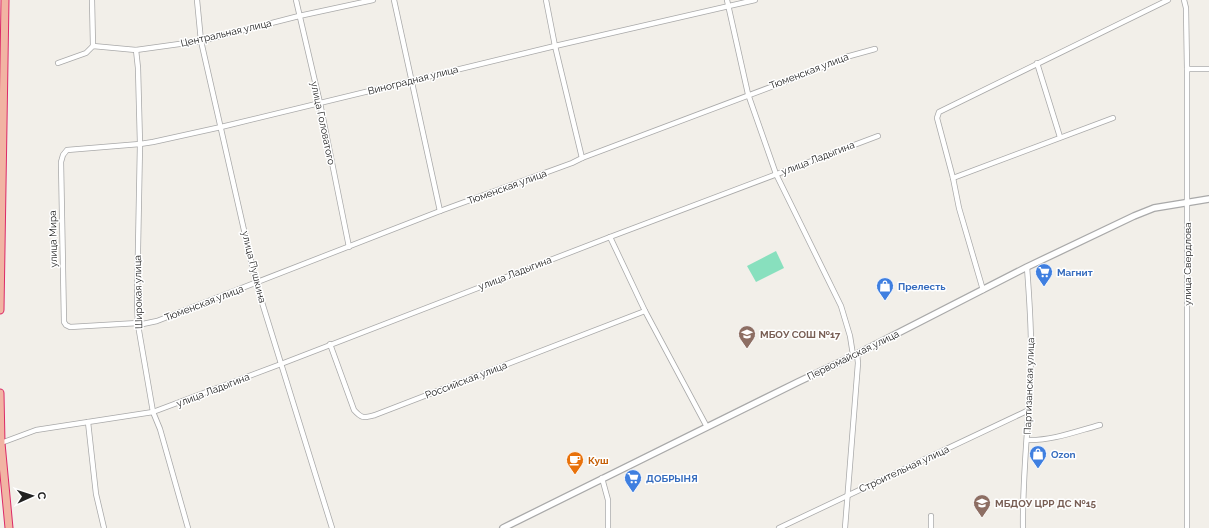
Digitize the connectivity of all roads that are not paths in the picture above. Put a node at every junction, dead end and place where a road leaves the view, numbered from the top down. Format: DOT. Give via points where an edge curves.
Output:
graph roads {
  1 [pos="5,0"];
  2 [pos="92,0"];
  3 [pos="197,0"];
  4 [pos="296,0"];
  5 [pos="373,0"];
  6 [pos="394,0"];
  7 [pos="546,0"];
  8 [pos="727,0"];
  9 [pos="755,0"];
  10 [pos="1168,0"];
  11 [pos="1184,0"];
  12 [pos="729,7"];
  13 [pos="299,16"];
  14 [pos="201,41"];
  15 [pos="93,46"];
  16 [pos="555,46"];
  17 [pos="875,48"];
  18 [pos="136,50"];
  19 [pos="58,63"];
  20 [pos="1037,63"];
  21 [pos="1187,68"];
  22 [pos="1209,69"];
  23 [pos="412,81"];
  24 [pos="2,82"];
  25 [pos="748,94"];
  26 [pos="320,103"];
  27 [pos="1113,118"];
  28 [pos="220,127"];
  29 [pos="878,136"];
  30 [pos="1060,137"];
  31 [pos="140,144"];
  32 [pos="70,150"];
  33 [pos="582,158"];
  34 [pos="776,174"];
  35 [pos="953,178"];
  36 [pos="1209,199"];
  37 [pos="1186,202"];
  38 [pos="440,212"];
  39 [pos="610,237"];
  40 [pos="349,247"];
  41 [pos="1028,268"];
  42 [pos="256,283"];
  43 [pos="983,290"];
  44 [pos="0,310"];
  45 [pos="646,311"];
  46 [pos="138,324"];
  47 [pos="72,326"];
  48 [pos="330,344"];
  49 [pos="855,354"];
  50 [pos="281,364"];
  51 [pos="0,393"];
  52 [pos="1029,410"];
  53 [pos="153,412"];
  54 [pos="88,422"];
  55 [pos="1100,425"];
  56 [pos="707,427"];
  57 [pos="1028,440"];
  58 [pos="1,443"];
  59 [pos="602,478"];
  60 [pos="847,496"];
  61 [pos="931,516"];
  62 [pos="9,528"];
  63 [pos="104,528"];
  64 [pos="188,528"];
  65 [pos="332,528"];
  66 [pos="503,528"];
  67 [pos="608,528"];
  68 [pos="779,528"];
  69 [pos="845,528"];
  70 [pos="931,528"];
  71 [pos="1024,528"];
  72 [pos="1187,528"];
  1 -- 24 [label="highway"];
  2 -- 15 [label="street"];
  3 -- 14 [label="street, улица Пушкина"];
  4 -- 13 [label="street, улица Головатого"];
  5 -- 13 [label="street, Центральная улица"];
  6 -- 23 [label="street"];
  7 -- 16 [label="street"];
  8 -- 12 [label="street"];
  9 -- 12 [label="street, Виноградная улица"];
  10 -- 20 [label="street"];
  11 -- 21 [label="street, улица Свердлова"];
  12 -- 16 [label="street, Виноградная улица"];
  12 -- 25 [label="street"];
  13 -- 14 [label="street, Центральная улица"];
  13 -- 26 [label="street, улица Головатого"];
  14 -- 18 [label="street, Центральная улица"];
  14 -- 28 [label="street, улица Пушкина"];
  15 -- 18 [label="street, Центральная улица"];
  15 -- 19 [label="street" via="86,53"];
  16 -- 23 [label="street, Виноградная улица"];
  16 -- 33 [label="street"];
  17 -- 25 [label="street, Тюменская улица"];
  18 -- 31 [label="street, Широкая улица"];
  20 -- 30 [label="street"];
  20 -- 35 [label="street" via="939,112 938,118"];
  21 -- 22 [label="street"];
  21 -- 37 [label="street, улица Свердлова"];
  23 -- 26 [label="street, Виноградная улица"];
  23 -- 38 [label="street"];
  24 -- 44 [label="highway"];
  25 -- 33 [label="street, Тюменская улица"];
  25 -- 34 [label="street"];
  26 -- 28 [label="street, Виноградная улица"];
  26 -- 40 [label="street, улица Головатого"];
  27 -- 30 [label="street"];
  28 -- 31 [label="street, Виноградная улица"];
  28 -- 42 [label="street, улица Пушкина"];
  29 -- 34 [label="street, улица Ладыгина"];
  30 -- 35 [label="street"];
  31 -- 32 [label="street, Виноградная улица"];
  31 -- 46 [label="street, Широкая улица"];
  32 -- 47 [label="street, улица Мира" via="63,155 62,162 64,319 66,325"];
  33 -- 38 [label="street, Тюменская улица"];
  34 -- 39 [label="street, улица Ладыгина"];
  34 -- 49 [label="street" via="841,306"];
  35 -- 43 [label="street"];
  36 -- 37 [label="street, Первомайская улица"];
  37 -- 41 [label="street, Первомайская улица" via="1154,208 1134,216"];
  37 -- 72 [label="street, улица Свердлова"];
  38 -- 40 [label="street, Тюменская улица"];
  39 -- 45 [label="street"];
  39 -- 48 [label="street, улица Ладыгина"];
  40 -- 42 [label="street, Тюменская улица"];
  41 -- 43 [label="street, Первомайская улица"];
  41 -- 52 [label="street, Партизанская улица" via="1031,346"];
  42 -- 46 [label="street, Тюменская улица" via="157,321"];
  42 -- 50 [label="street, улица Пушкина"];
  43 -- 49 [label="street, Первомайская улица"];
  45 -- 48 [label="street, Российская улица" via="365,417 359,416 354,410"];
  45 -- 56 [label="street"];
  46 -- 47 [label="street, Тюменская улица"];
  46 -- 53 [label="street, Широкая улица"];
  48 -- 50 [label="street, улица Ладыгина"];
  49 -- 56 [label="street, Первомайская улица"];
  49 -- 60 [label="street" via="858,363"];
  50 -- 53 [label="street, улица Ладыгина"];
  50 -- 65 [label="street, улица Пушкина"];
  51 -- 58 [label="highway"];
  52 -- 57 [label="street, Партизанская улица"];
  52 -- 60 [label="street, Строительная улица"];
  53 -- 54 [label="street, улица Ладыгина"];
  53 -- 64 [label="street, Широкая улица"];
  54 -- 58 [label="street, улица Ладыгина" via="36,430"];
  54 -- 63 [label="street" via="96,494"];
  55 -- 57 [label="street" via="1070,434"];
  56 -- 59 [label="street, Первомайская улица"];
  57 -- 71 [label="street, Партизанская улица" via="1023,496"];
  58 -- 62 [label="highway"];
  59 -- 66 [label="street, Первомайская улица"];
  59 -- 67 [label="street" via="608,500"];
  60 -- 68 [label="street, Строительная улица"];
  60 -- 69 [label="street"];
  61 -- 70 [label="street"];
}
